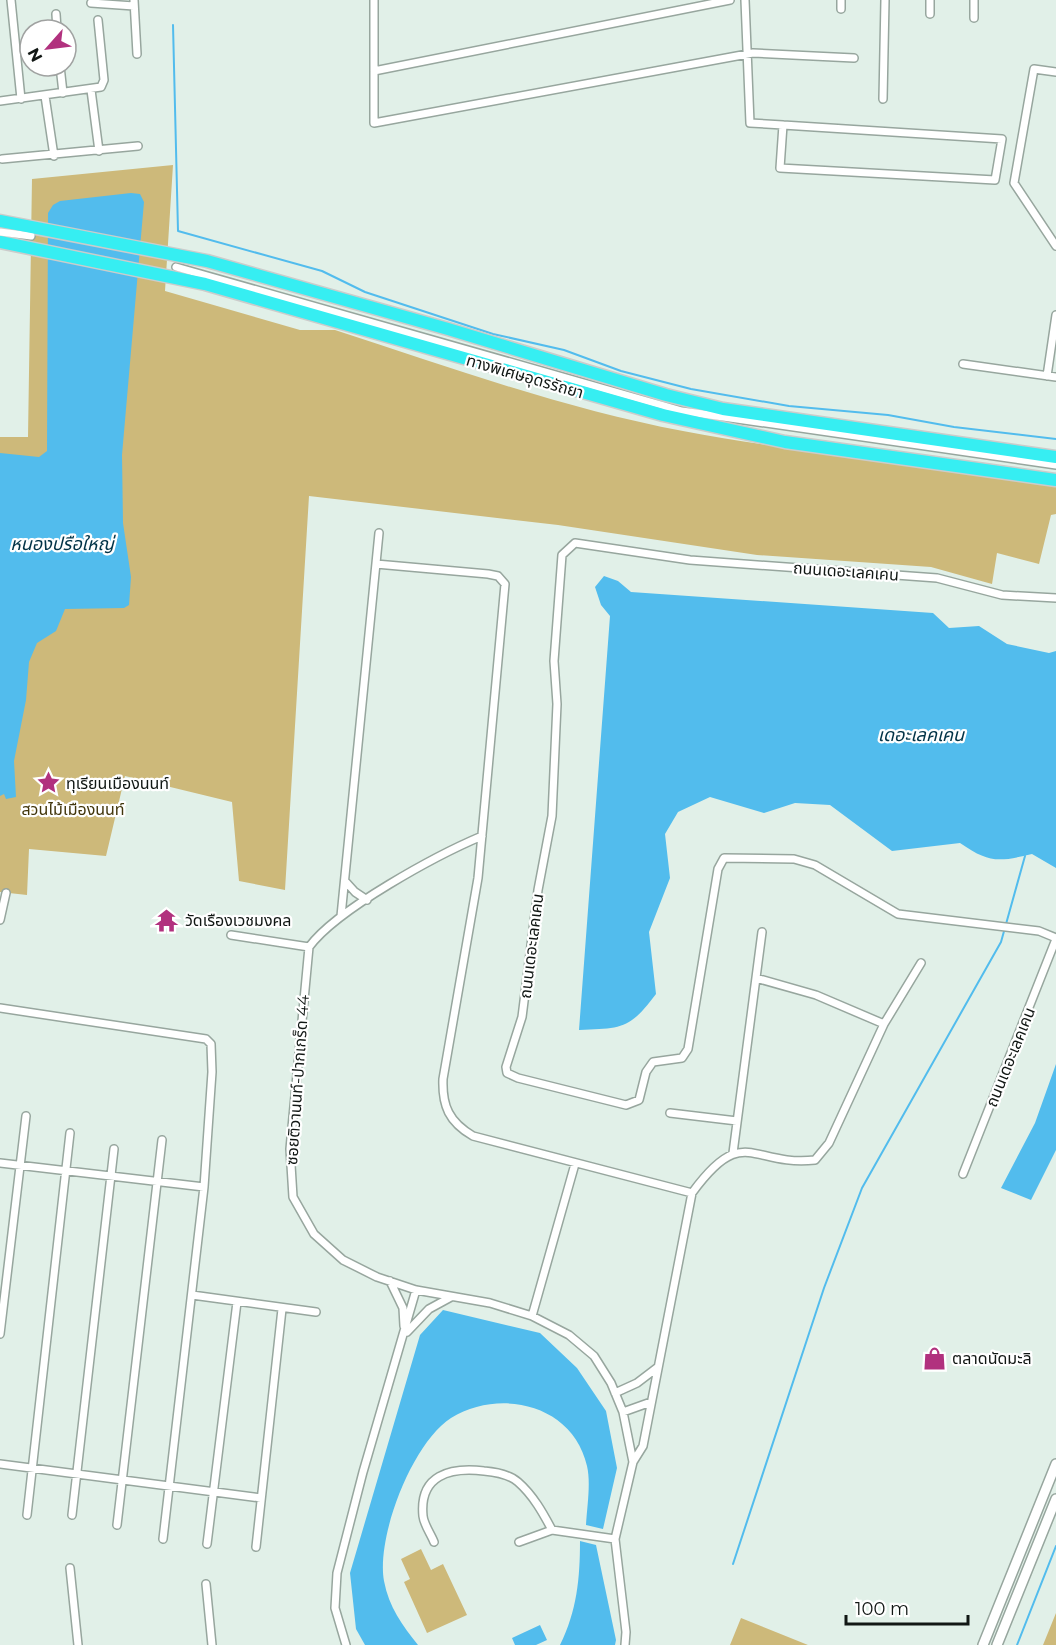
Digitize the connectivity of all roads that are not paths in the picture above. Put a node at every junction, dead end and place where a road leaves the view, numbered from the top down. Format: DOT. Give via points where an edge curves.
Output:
graph roads {
  1 [pos="11,0"];
  2 [pos="375,0"];
  3 [pos="730,0"];
  4 [pos="745,0"];
  5 [pos="841,0"];
  6 [pos="885,0"];
  7 [pos="930,0"];
  8 [pos="974,0"];
  9 [pos="90,3"];
  10 [pos="134,3"];
  11 [pos="841,9"];
  12 [pos="56,14"];
  13 [pos="930,14"];
  14 [pos="56,18"];
  15 [pos="974,18"];
  16 [pos="98,20"];
  17 [pos="137,54"];
  18 [pos="747,56"];
  19 [pos="854,58"];
  20 [pos="374,71"];
  21 [pos="1056,72"];
  22 [pos="61,78"];
  23 [pos="91,90"];
  24 [pos="63,93"];
  25 [pos="45,96"];
  26 [pos="21,99"];
  27 [pos="883,99"];
  28 [pos="0,100"];
  29 [pos="783,125"];
  30 [pos="138,146"];
  31 [pos="99,151"];
  32 [pos="54,156"];
  33 [pos="2,159"];
  34 [pos="1,224"];
  35 [pos="31,236"];
  36 [pos="0,242"];
  37 [pos="1056,246"];
  38 [pos="176,267"];
  39 [pos="1056,315"];
  40 [pos="963,364"];
  41 [pos="1047,376"];
  42 [pos="1056,377"];
  43 [pos="1056,457"];
  44 [pos="1056,465"];
  45 [pos="1056,480"];
  46 [pos="378,533"];
  47 [pos="376,564"];
  48 [pos="1056,598"];
  49 [pos="482,836"];
  50 [pos="345,881"];
  51 [pos="6,893"];
  52 [pos="367,900"];
  53 [pos="341,916"];
  54 [pos="0,920"];
  55 [pos="762,932"];
  56 [pos="231,935"];
  57 [pos="1056,939"];
  58 [pos="309,947"];
  59 [pos="921,963"];
  60 [pos="756,978"];
  61 [pos="0,1008"];
  62 [pos="884,1024"];
  63 [pos="670,1113"];
  64 [pos="26,1116"];
  65 [pos="737,1121"];
  66 [pos="70,1133"];
  67 [pos="162,1140"];
  68 [pos="114,1149"];
  69 [pos="733,1153"];
  70 [pos="0,1163"];
  71 [pos="575,1164"];
  72 [pos="20,1165"];
  73 [pos="65,1171"];
  74 [pos="963,1174"];
  75 [pos="111,1177"];
  76 [pos="157,1182"];
  77 [pos="204,1187"];
  78 [pos="692,1193"];
  79 [pos="390,1281"];
  80 [pos="416,1290"];
  81 [pos="192,1295"];
  82 [pos="451,1297"];
  83 [pos="237,1302"];
  84 [pos="282,1309"];
  85 [pos="316,1312"];
  86 [pos="532,1316"];
  87 [pos="0,1334"];
  88 [pos="404,1336"];
  89 [pos="658,1367"];
  90 [pos="615,1393"];
  91 [pos="651,1402"];
  92 [pos="623,1412"];
  93 [pos="633,1462"];
  94 [pos="0,1464"];
  95 [pos="1056,1464"];
  96 [pos="32,1468"];
  97 [pos="77,1474"];
  98 [pos="122,1480"];
  99 [pos="170,1486"];
  100 [pos="214,1492"];
  101 [pos="261,1498"];
  102 [pos="1056,1499"];
  103 [pos="27,1515"];
  104 [pos="72,1515"];
  105 [pos="117,1526"];
  106 [pos="552,1530"];
  107 [pos="164,1539"];
  108 [pos="615,1539"];
  109 [pos="434,1542"];
  110 [pos="519,1542"];
  111 [pos="207,1544"];
  112 [pos="256,1547"];
  113 [pos="70,1568"];
  114 [pos="206,1584"];
  115 [pos="78,1645"];
  116 [pos="212,1645"];
  117 [pos="346,1645"];
  118 [pos="625,1645"];
  119 [pos="983,1645"];
  120 [pos="997,1645"];
  1 -- 26 [label="street"];
  2 -- 20 [label="street"];
  3 -- 20 [label="street"];
  4 -- 18 [label="street"];
  5 -- 11 [label="street"];
  6 -- 27 [label="street"];
  7 -- 13 [label="street"];
  8 -- 15 [label="street"];
  9 -- 10 [label="street"];
  10 -- 17 [label="street"];
  12 -- 14 [label="street"];
  16 -- 23 [label="street" via="104,80 101,87"];
  18 -- 19 [label="street" via="761,52"];
  18 -- 20 [label="street" via="374,123"];
  18 -- 29 [label="street" via="750,123"];
  21 -- 37 [label="street" via="1034,69 1014,183"];
  22 -- 24 [label="street"];
  23 -- 24 [label="street"];
  23 -- 31 [label="street"];
  24 -- 25 [label="street"];
  25 -- 26 [label="street"];
  25 -- 32 [label="street"];
  26 -- 28 [label="street"];
  29 -- 29 [label="street" via="852,129 1002,139 994,180 780,168"];
  30 -- 31 [label="street"];
  31 -- 32 [label="street"];
  32 -- 33 [label="street"];
  34 -- 35 [label="street"];
  34 -- 43 [label="highway, ทางพิเศษอุดรรัถยา" via="207,261 723,409"];
  36 -- 45 [label="highway, ทางพิเศษอุดรรัถยา" via="206,284 719,428 784,442"];
  38 -- 44 [label="street" via="682,411"];
  39 -- 41 [label="street"];
  40 -- 41 [label="street"];
  41 -- 42 [label="street"];
  46 -- 47 [label="street"];
  47 -- 49 [label="street" via="489,574 498,576 505,584"];
  47 -- 50 [label="street"];
  48 -- 57 [label="street, ถนนเดอะเลคเคน" via="1002,595 937,578 690,560 575,543 568,546 562,555 554,661 557,704 552,816 522,1017 507,1073 626,1105 639,1100 648,1066 682,1058 689,1041 723,858 794,859 815,865 898,914 1039,931"];
  49 -- 52 [label="street" via="445,853"];
  49 -- 71 [label="street" via="442,1079 445,1107 458,1128 473,1136"];
  50 -- 52 [label="street"];
  50 -- 53 [label="street"];
  51 -- 54 [label="street"];
  52 -- 53 [label="street"];
  53 -- 58 [label="street"];
  55 -- 60 [label="street"];
  56 -- 58 [label="street"];
  57 -- 74 [label="street, ถนนเดอะเลคเคน"];
  58 -- 79 [label="street, ซอยติวานนท์-ปากเกร็ด 44" via="290,1149 293,1197 314,1234 326,1246 343,1260"];
  59 -- 62 [label="street"];
  60 -- 62 [label="street" via="816,995"];
  60 -- 65 [label="street"];
  61 -- 77 [label="street" via="209,1041 212,1072"];
  62 -- 69 [label="street" via="829,1143 815,1160 796,1162 756,1151"];
  63 -- 65 [label="street"];
  64 -- 72 [label="street"];
  65 -- 69 [label="street"];
  66 -- 73 [label="street"];
  67 -- 76 [label="street"];
  68 -- 75 [label="street"];
  69 -- 78 [label="street" via="710,1169"];
  70 -- 72 [label="street"];
  71 -- 78 [label="street"];
  71 -- 86 [label="street"];
  72 -- 73 [label="street"];
  72 -- 87 [label="street"];
  73 -- 75 [label="street"];
  73 -- 96 [label="street"];
  75 -- 76 [label="street"];
  75 -- 97 [label="street"];
  76 -- 77 [label="street"];
  76 -- 98 [label="street"];
  77 -- 81 [label="street"];
  78 -- 89 [label="street"];
  79 -- 80 [label="street, ซอยติวานนท์-ปากเกร็ด 44"];
  79 -- 88 [label="street" via="403,1308"];
  80 -- 82 [label="street, ซอยติวานนท์-ปากเกร็ด 44"];
  80 -- 88 [label="street"];
  81 -- 83 [label="street"];
  81 -- 99 [label="street"];
  82 -- 86 [label="street, ซอยติวานนท์-ปากเกร็ด 44" via="490,1303"];
  82 -- 88 [label="street" via="429,1309"];
  83 -- 84 [label="street"];
  83 -- 100 [label="street"];
  84 -- 85 [label="street"];
  84 -- 101 [label="street"];
  86 -- 90 [label="street, ซอยติวานนท์-ปากเกร็ด 44" via="569,1335 594,1356"];
  88 -- 117 [label="street" via="337,1573 335,1608"];
  89 -- 90 [label="street"];
  89 -- 91 [label="street"];
  90 -- 92 [label="street, ซอยติวานนท์-ปากเกร็ด 44"];
  91 -- 92 [label="street"];
  91 -- 93 [label="street" via="643,1446"];
  92 -- 93 [label="street, ซอยติวานนท์-ปากเกร็ด 44"];
  93 -- 108 [label="street, ซอยติวานนท์-ปากเกร็ด 44"];
  94 -- 96 [label="street"];
  95 -- 119 [label="main road"];
  96 -- 97 [label="street"];
  96 -- 103 [label="street"];
  97 -- 98 [label="street"];
  97 -- 104 [label="street"];
  98 -- 99 [label="street"];
  98 -- 105 [label="street"];
  99 -- 100 [label="street"];
  99 -- 107 [label="street"];
  100 -- 101 [label="street"];
  100 -- 111 [label="street"];
  101 -- 112 [label="street"];
  102 -- 120 [label="main road"];
  106 -- 108 [label="street"];
  106 -- 109 [label="street" via="539,1506 517,1480 498,1472 450,1470 431,1483 424,1495 423,1518"];
  106 -- 110 [label="street"];
  108 -- 118 [label="street, ซอยติวานนท์-ปากเกร็ด 44"];
  113 -- 115 [label="street"];
  114 -- 116 [label="street"];
}
